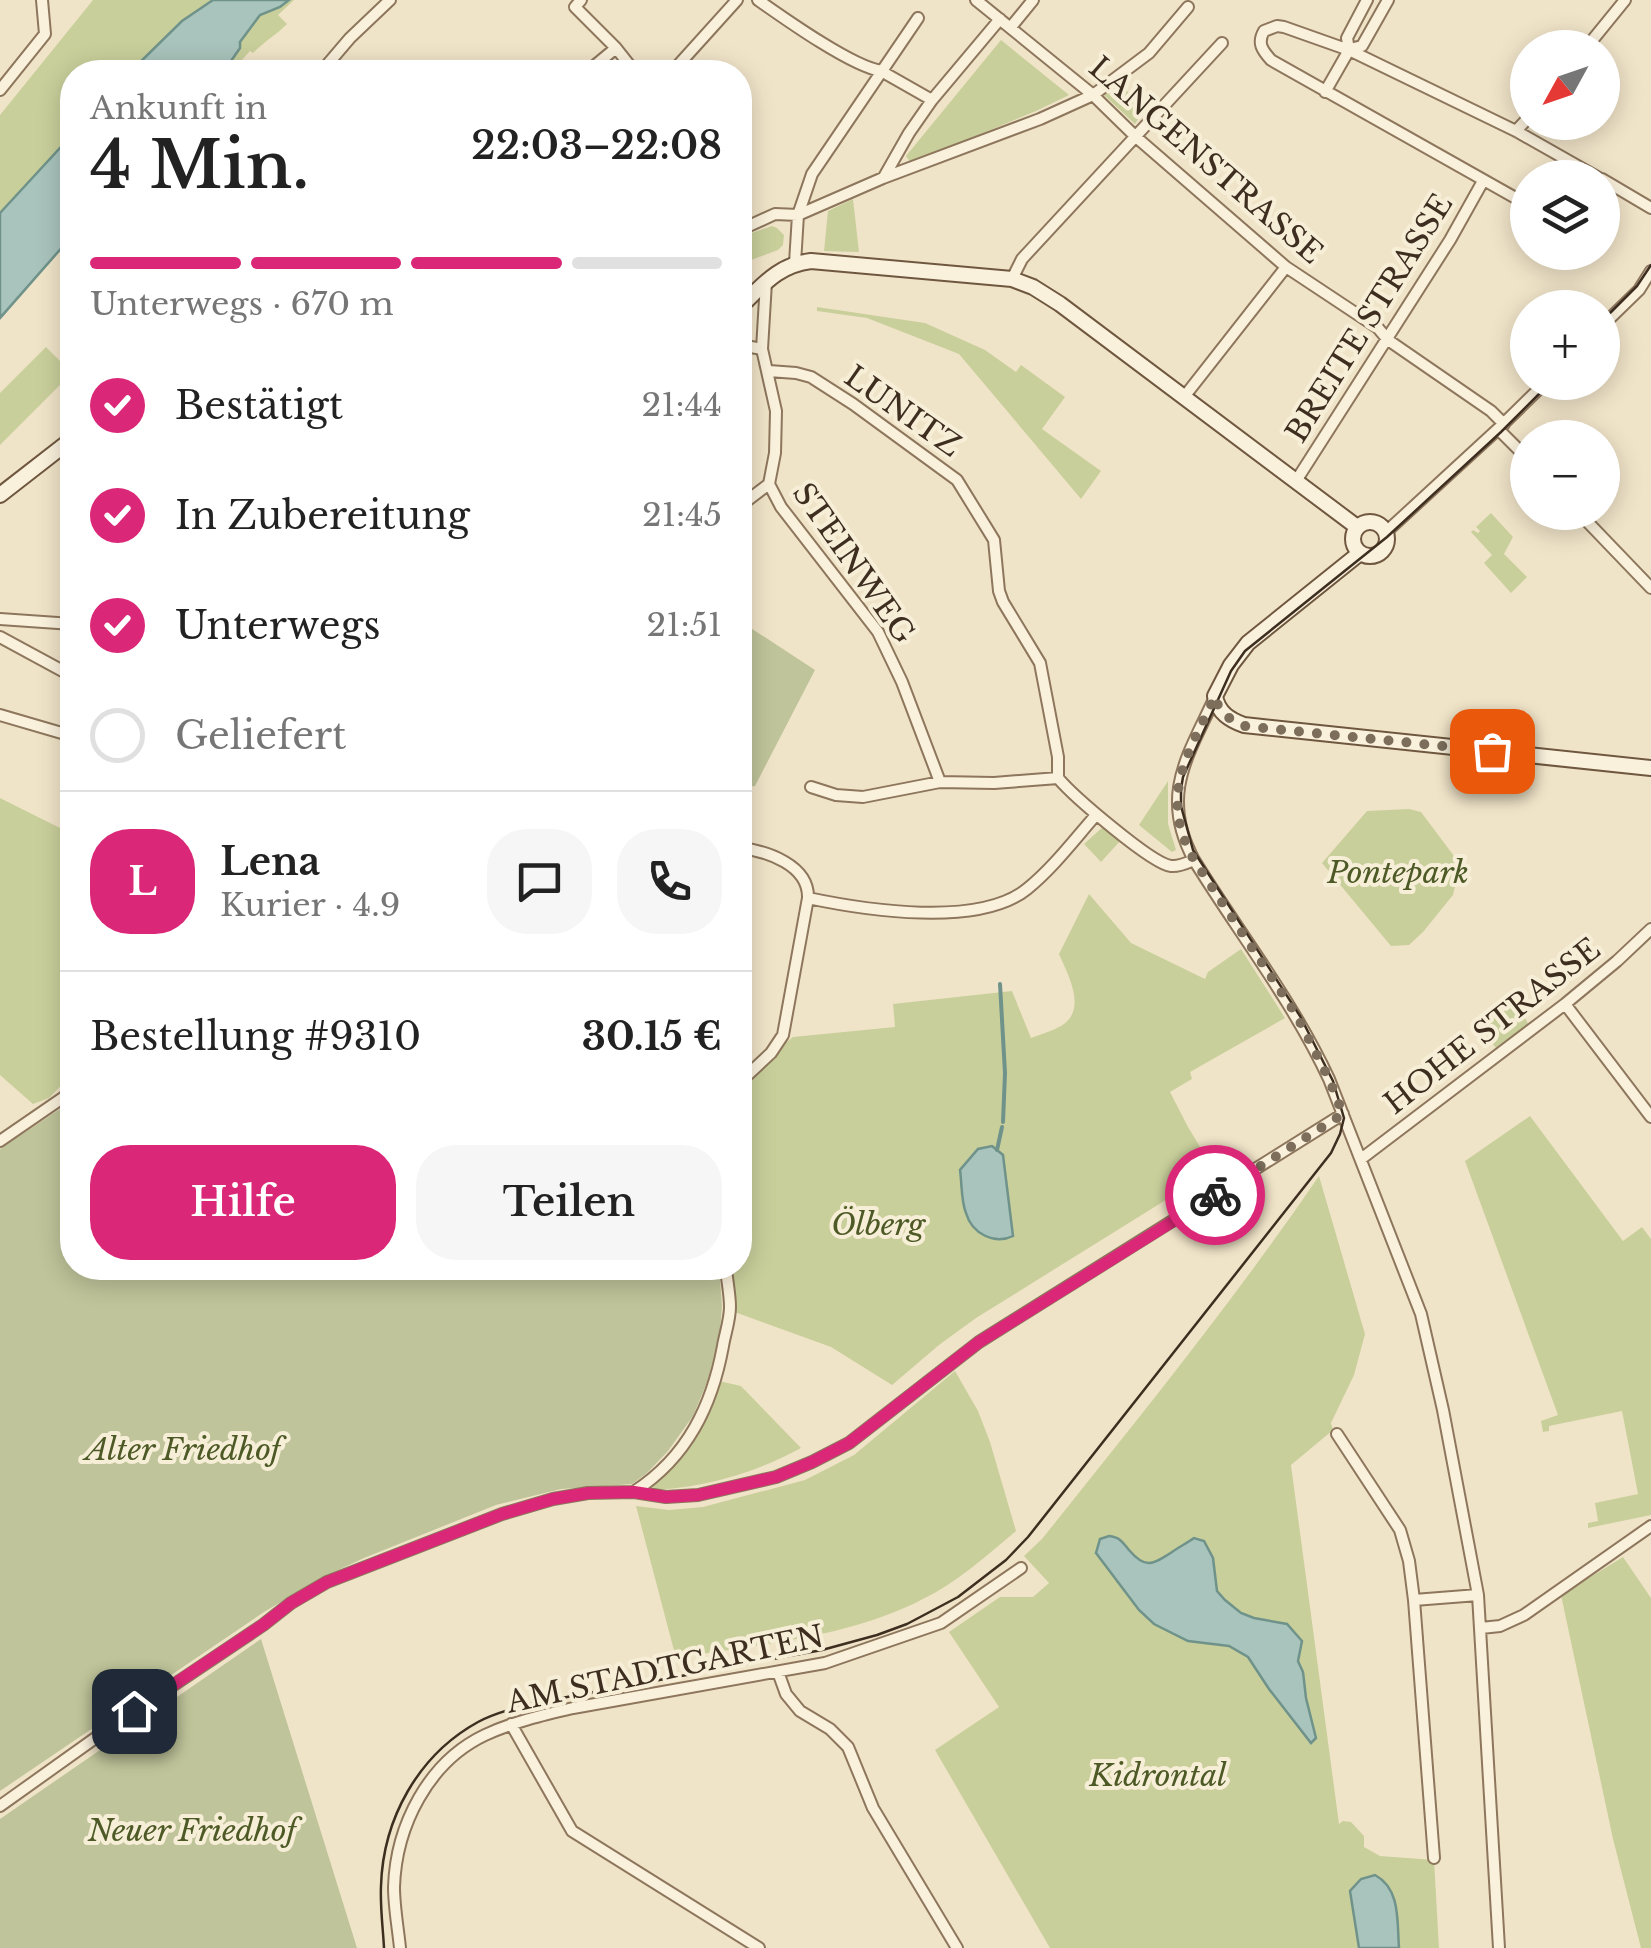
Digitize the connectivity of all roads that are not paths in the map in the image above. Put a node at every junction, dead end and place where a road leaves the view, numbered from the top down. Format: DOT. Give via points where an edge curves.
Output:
graph roads {
  1 [pos="42,0"];
  2 [pos="390,0"];
  3 [pos="581,0"];
  4 [pos="737,0"];
  5 [pos="758,0"];
  6 [pos="976,0"];
  7 [pos="1032,0"];
  8 [pos="1367,0"];
  9 [pos="1388,0"];
  10 [pos="1625,0"];
  11 [pos="1188,7"];
  12 [pos="918,18"];
  13 [pos="1000,19"];
  14 [pos="1011,28"];
  15 [pos="1601,30"];
  16 [pos="1222,42"];
  17 [pos="616,48"];
  18 [pos="1349,50"];
  19 [pos="331,60"];
  20 [pos="602,60"];
  21 [pos="626,60"];
  22 [pos="683,60"];
  23 [pos="881,71"];
  24 [pos="0,90"];
  25 [pos="1325,92"];
  26 [pos="1093,95"];
  27 [pos="932,100"];
  28 [pos="1510,128"];
  29 [pos="1136,137"];
  30 [pos="1532,140"];
  31 [pos="1568,160"];
  32 [pos="883,178"];
  33 [pos="1483,181"];
  34 [pos="1620,189"];
  35 [pos="1510,195"];
  36 [pos="1651,208"];
  37 [pos="798,215"];
  38 [pos="752,225"];
  39 [pos="794,263"];
  40 [pos="1286,268"];
  41 [pos="1650,274"];
  42 [pos="1012,278"];
  43 [pos="766,282"];
  44 [pos="752,295"];
  45 [pos="1620,308"];
  46 [pos="1388,340"];
  47 [pos="752,347"];
  48 [pos="762,348"];
  49 [pos="768,371"];
  50 [pos="1184,397"];
  51 [pos="1528,400"];
  52 [pos="1501,426"];
  53 [pos="1510,437"];
  54 [pos="60,449"];
  55 [pos="1296,481"];
  56 [pos="770,484"];
  57 [pos="0,495"];
  58 [pos="752,497"];
  59 [pos="1358,527"];
  60 [pos="1595,530"];
  61 [pos="1386,532"];
  62 [pos="1360,553"];
  63 [pos="1651,588"];
  64 [pos="0,619"];
  65 [pos="60,623"];
  66 [pos="0,637"];
  67 [pos="60,670"];
  68 [pos="1218,703"];
  69 [pos="0,715"];
  70 [pos="60,732"];
  71 [pos="1651,768"];
  72 [pos="1058,778"];
  73 [pos="940,782"];
  74 [pos="811,787"];
  75 [pos="1096,815"];
  76 [pos="752,849"];
  77 [pos="1194,860"];
  78 [pos="808,898"];
  79 [pos="1651,930"];
  80 [pos="1565,1004"];
  81 [pos="752,1071"];
  82 [pos="60,1099"];
  83 [pos="1343,1114"];
  84 [pos="1651,1117"];
  85 [pos="0,1141"];
  86 [pos="1360,1159"];
  87 [pos="727,1280"];
  88 [pos="1337,1434"];
  89 [pos="634,1492"];
  90 [pos="1651,1526"];
  91 [pos="1021,1568"];
  92 [pos="1478,1595"];
  93 [pos="1414,1600"];
  94 [pos="1481,1628"];
  95 [pos="778,1672"];
  96 [pos="511,1724"];
  97 [pos="0,1806"];
  98 [pos="1434,1858"];
  99 [pos="400,1948"];
  100 [pos="759,1948"];
  101 [pos="957,1948"];
  102 [pos="1499,1948"];
  1 -- 24 [label="street" via="46,34"];
  2 -- 19 [label="street"];
  3 -- 17 [label="street" via="575,7"];
  4 -- 22 [label="street"];
  5 -- 23 [label="street"];
  6 -- 13 [label="street, LANGENSTRASSE"];
  7 -- 14 [label="street"];
  8 -- 18 [label="street" via="1346,38"];
  9 -- 18 [label="street" via="1362,46"];
  10 -- 15 [label="street"];
  11 -- 26 [label="street" via="1149,52"];
  12 -- 23 [label="street"];
  13 -- 14 [label="street, LANGENSTRASSE"];
  13 -- 27 [label="street"];
  14 -- 26 [label="street, LANGENSTRASSE"];
  16 -- 29 [label="street"];
  17 -- 20 [label="street"];
  17 -- 21 [label="street"];
  18 -- 25 [label="street"];
  18 -- 25 [label="street" via="1284,27 1270,27 1261,36 1271,60"];
  18 -- 28 [label="street"];
  23 -- 27 [label="street"];
  23 -- 37 [label="street" via="812,174"];
  25 -- 33 [label="street"];
  26 -- 29 [label="street, LANGENSTRASSE"];
  26 -- 32 [label="street"];
  27 -- 32 [label="street"];
  29 -- 40 [label="street, LANGENSTRASSE"];
  29 -- 42 [label="street" via="1022,259"];
  30 -- 31 [label="street"];
  32 -- 37 [label="street"];
  33 -- 35 [label="street"];
  33 -- 46 [label="street, BREITE STRASSE"];
  34 -- 36 [label="street"];
  37 -- 38 [label="street" via="775,214"];
  37 -- 39 [label="street"];
  39 -- 42 [label="street"];
  39 -- 43 [label="street"];
  40 -- 46 [label="street, LANGENSTRASSE"];
  40 -- 50 [label="street"];
  41 -- 45 [label="street"];
  42 -- 50 [label="street" via="1060,304"];
  43 -- 44 [label="street"];
  43 -- 48 [label="street"];
  46 -- 52 [label="street, LANGENSTRASSE"];
  46 -- 55 [label="street, BREITE STRASSE"];
  47 -- 48 [label="street"];
  48 -- 49 [label="street"];
  49 -- 56 [label="street" via="776,411"];
  49 -- 72 [label="street, LUNITZ" via="811,378 957,480 994,540 999,592 1040,663"];
  50 -- 55 [label="street"];
  51 -- 52 [label="street"];
  52 -- 53 [label="street, LANGENSTRASSE"];
  52 -- 61 [label="street"];
  54 -- 57 [label="street"];
  55 -- 59 [label="street"];
  56 -- 58 [label="street"];
  56 -- 73 [label="street, STEINWEG" via="780,507 878,632"];
  59 -- 61 [label="street" via="1371,522"];
  59 -- 62 [label="street" via="1353,539"];
  60 -- 63 [label="street"];
  61 -- 62 [label="street" via="1382,551"];
  62 -- 68 [label="street" via="1248,643 1231,665"];
  64 -- 65 [label="street"];
  66 -- 67 [label="street"];
  68 -- 71 [label="street" via="1244,726"];
  68 -- 77 [label="street" via="1178,783 1180,823"];
  69 -- 70 [label="street"];
  72 -- 73 [label="street"];
  72 -- 75 [label="street"];
  73 -- 74 [label="street" via="863,797"];
  75 -- 77 [label="street" via="1162,863"];
  75 -- 78 [label="street" via="1028,888 984,908 932,914"];
  76 -- 78 [label="street" via="784,862 805,883"];
  77 -- 83 [label="street" via="1296,1014"];
  78 -- 81 [label="street" via="783,1035"];
  79 -- 80 [label="street, HOHE STRASSE"];
  80 -- 84 [label="street"];
  80 -- 86 [label="street, HOHE STRASSE"];
  82 -- 85 [label="street"];
  83 -- 86 [label="street"];
  83 -- 89 [label="street" via="979,1342 849,1443 776,1477 698,1495"];
  86 -- 92 [label="street" via="1425,1328"];
  87 -- 89 [label="street" via="730,1310 717,1381 700,1421 657,1477"];
  88 -- 93 [label="street" via="1400,1530"];
  89 -- 97 [label="street" via="553,1499 327,1582"];
  90 -- 94 [label="street" via="1524,1614"];
  91 -- 95 [label="street, AM STADTGARTEN" via="940,1624"];
  92 -- 93 [label="street"];
  92 -- 94 [label="street"];
  93 -- 98 [label="street"];
  94 -- 102 [label="street"];
  95 -- 96 [label="street, AM STADTGARTEN"];
  95 -- 101 [label="street" via="800,1711 848,1747 872,1808"];
  96 -- 99 [label="street, AM STADTGARTEN" via="468,1745 413,1808 394,1885"];
  96 -- 100 [label="street" via="572,1831"];
}
